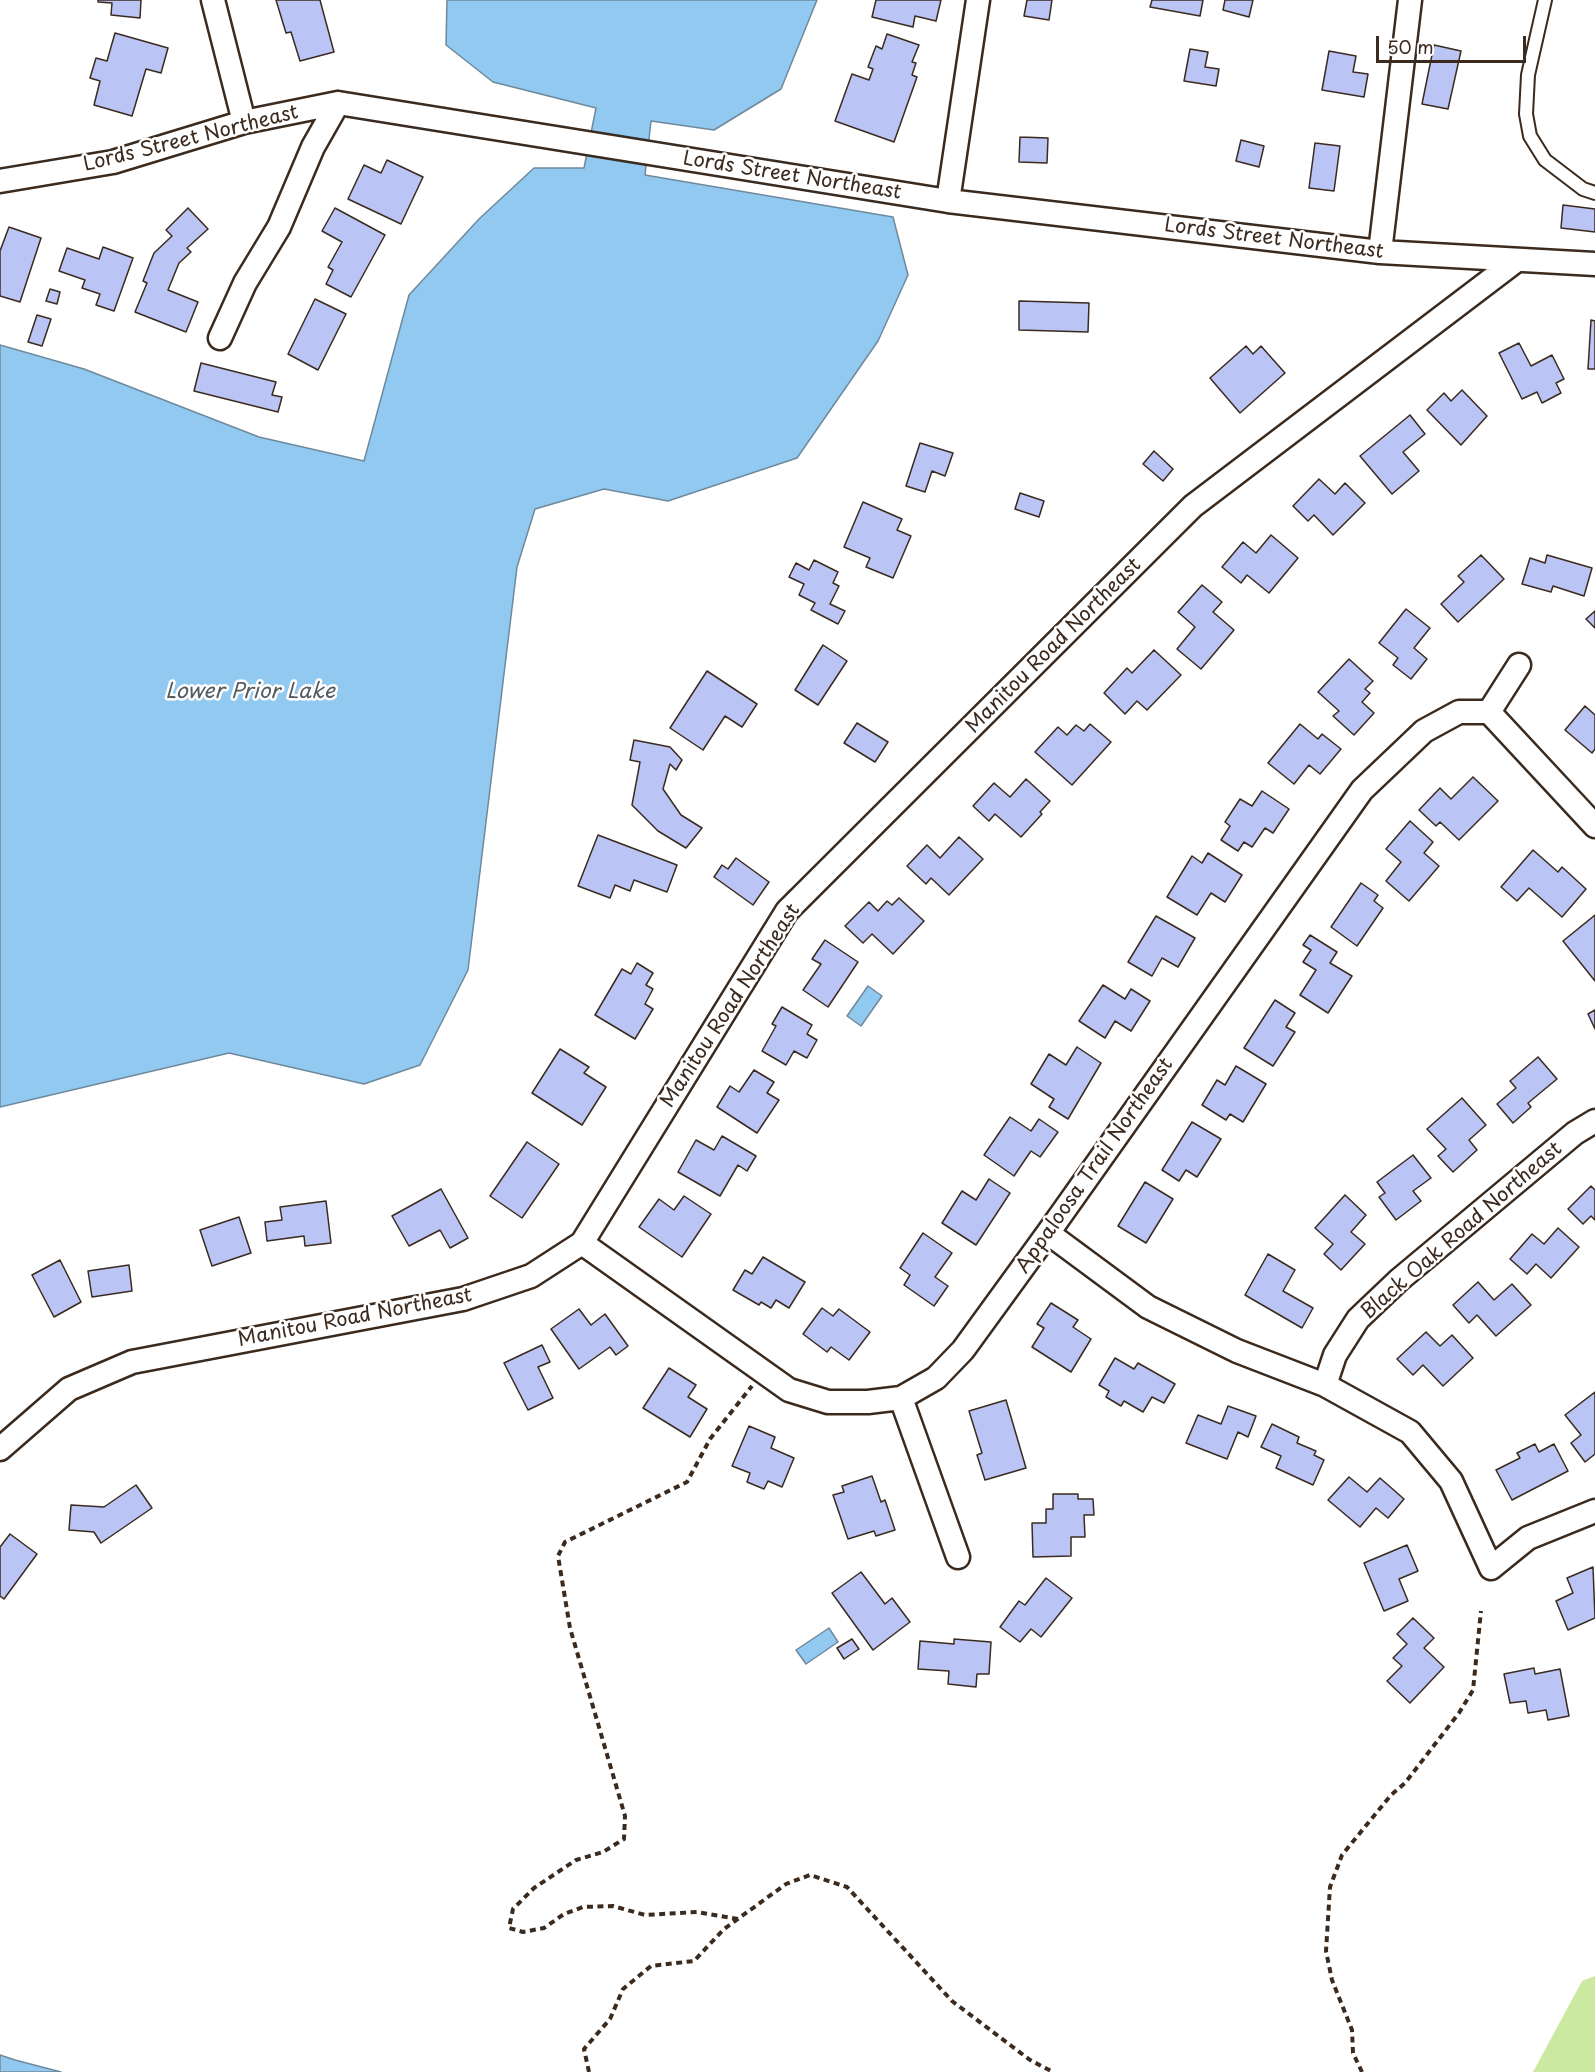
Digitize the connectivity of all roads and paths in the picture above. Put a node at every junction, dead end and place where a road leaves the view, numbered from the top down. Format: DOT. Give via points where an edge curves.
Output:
graph roads {
  1 [pos="213,0"];
  2 [pos="978,0"];
  3 [pos="1410,0"];
  4 [pos="1545,0"];
  5 [pos="338,103"];
  6 [pos="244,122"];
  7 [pos="0,182"];
  8 [pos="1595,193"];
  9 [pos="948,201"];
  10 [pos="1380,252"];
  11 [pos="1516,260"];
  12 [pos="1595,264"];
  13 [pos="220,338"];
  14 [pos="1519,665"];
  15 [pos="1489,712"];
  16 [pos="1595,826"];
  17 [pos="1595,1121"];
  18 [pos="1048,1233"];
  19 [pos="582,1243"];
  20 [pos="762,1372"];
  21 [pos="1325,1385"];
  22 [pos="901,1398"];
  23 [pos="0,1449"];
  24 [pos="1595,1511"];
  25 [pos="958,1557"];
  26 [pos="1481,1611"];
  27 [pos="738,1918"];
  28 [pos="589,2072"];
  29 [pos="1053,2072"];
  30 [pos="1362,2072"];
  1 -- 6 [label="street"];
  2 -- 9 [label="street"];
  3 -- 10 [label="street"];
  4 -- 8 [label="lane" via="1528,75 1526,114 1530,136 1545,160 1583,189"];
  5 -- 6 [label="street, Lords Street Northeast"];
  5 -- 9 [label="street, Lords Street Northeast"];
  5 -- 13 [label="street"];
  6 -- 7 [label="street, Lords Street Northeast" via="113,162"];
  9 -- 10 [label="street, Lords Street Northeast"];
  10 -- 11 [label="street, Lords Street Northeast"];
  11 -- 12 [label="street, Lords Street Northeast"];
  11 -- 19 [label="street, Manitou Road Northeast" via="1193,506 787,911"];
  14 -- 15 [label="street"];
  15 -- 16 [label="street"];
  15 -- 18 [label="street, Appaloosa Trail Northeast" via="1459,712 1424,731 1362,789"];
  17 -- 21 [label="street, Black Oak Road Northeast" via="1575,1133 1399,1280 1358,1319 1335,1355"];
  18 -- 21 [label="street" via="1148,1307 1237,1351"];
  18 -- 22 [label="street, Appaloosa Trail Northeast" via="963,1350 936,1378"];
  19 -- 20 [label="street, Appaloosa Trail Northeast"];
  19 -- 23 [label="street, Manitou Road Northeast" via="531,1276 463,1299 132,1362 69,1389"];
  20 -- 22 [label="street, Appaloosa Trail Northeast" via="789,1390 828,1401"];
  20 -- 27 [label="path" via="710,1439 687,1482 565,1542 558,1556 570,1628 626,1816 624,1839 603,1852 576,1860 542,1882 513,1909 509,1928 523,1932 544,1928 583,1907 613,1906 645,1914 697,1912"];
  21 -- 24 [label="street" via="1410,1432 1451,1481 1491,1568 1528,1538"];
  22 -- 25 [label="street"];
  26 -- 30 [label="path" via="1473,1690 1405,1783 1342,1855 1330,1887 1326,1951 1332,1980 1352,2030 1353,2053"];
  27 -- 28 [label="path" via="694,1961 651,1966 623,1989 610,2019 584,2049"];
  27 -- 29 [label="path" via="786,1884 810,1875 847,1887 952,2001 1030,2060"];
}
